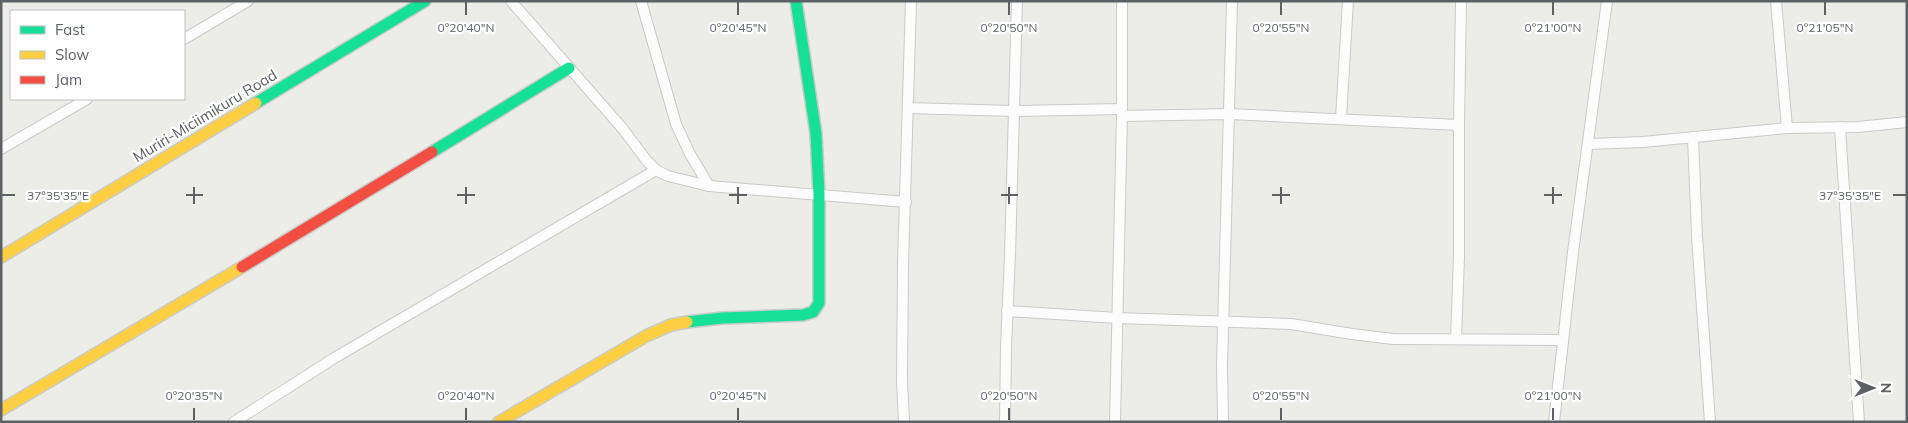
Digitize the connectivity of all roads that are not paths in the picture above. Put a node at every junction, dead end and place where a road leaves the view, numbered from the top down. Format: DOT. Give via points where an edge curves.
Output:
graph roads {
  1 [pos="248,1"];
  2 [pos="425,1"];
  3 [pos="511,1"];
  4 [pos="641,1"];
  5 [pos="796,1"];
  6 [pos="910,1"];
  7 [pos="1017,1"];
  8 [pos="1122,1"];
  9 [pos="1232,1"];
  10 [pos="1348,1"];
  11 [pos="1461,1"];
  12 [pos="1607,1"];
  13 [pos="1776,1"];
  14 [pos="185,38"];
  15 [pos="569,68"];
  16 [pos="85,100"];
  17 [pos="908,108"];
  18 [pos="1014,111"];
  19 [pos="1122,113"];
  20 [pos="1230,114"];
  21 [pos="1341,118"];
  22 [pos="1907,122"];
  23 [pos="1459,125"];
  24 [pos="1840,127"];
  25 [pos="1787,128"];
  26 [pos="1693,137"];
  27 [pos="1588,144"];
  28 [pos="1,149"];
  29 [pos="656,170"];
  30 [pos="709,186"];
  31 [pos="819,194"];
  32 [pos="906,202"];
  33 [pos="1,257"];
  34 [pos="1008,311"];
  35 [pos="1117,318"];
  36 [pos="1223,321"];
  37 [pos="1456,339"];
  38 [pos="1563,340"];
  39 [pos="1,410"];
  40 [pos="234,422"];
  41 [pos="499,422"];
  42 [pos="904,422"];
  43 [pos="1005,422"];
  44 [pos="1115,422"];
  45 [pos="1223,422"];
  46 [pos="1554,422"];
  47 [pos="1710,422"];
  48 [pos="1859,422"];
  1 -- 14 [label="street"];
  2 -- 33 [label="street, Muriri-Miciimikuru Road"];
  3 -- 15 [label="street"];
  4 -- 30 [label="street" via="676,124"];
  5 -- 31 [label="street" via="816,134"];
  6 -- 17 [label="street"];
  7 -- 18 [label="street"];
  8 -- 19 [label="street"];
  9 -- 20 [label="street"];
  10 -- 21 [label="street"];
  11 -- 23 [label="street"];
  12 -- 27 [label="street"];
  13 -- 25 [label="street"];
  15 -- 29 [label="street"];
  15 -- 39 [label="street" via="304,231"];
  16 -- 28 [label="street"];
  17 -- 18 [label="street"];
  17 -- 32 [label="street"];
  18 -- 19 [label="street"];
  18 -- 34 [label="street"];
  19 -- 20 [label="street"];
  19 -- 35 [label="street"];
  20 -- 21 [label="street"];
  20 -- 36 [label="street"];
  21 -- 23 [label="street"];
  22 -- 24 [label="street"];
  23 -- 37 [label="street"];
  24 -- 25 [label="street"];
  24 -- 48 [label="street"];
  25 -- 26 [label="street"];
  26 -- 27 [label="street"];
  26 -- 47 [label="street"];
  27 -- 38 [label="street"];
  29 -- 30 [label="street" via="682,181"];
  29 -- 40 [label="street" via="336,357"];
  30 -- 31 [label="street"];
  31 -- 32 [label="street"];
  31 -- 41 [label="street" via="819,303 815,311 795,316 711,320 669,326 637,341"];
  32 -- 42 [label="street"];
  34 -- 35 [label="street"];
  34 -- 43 [label="street"];
  35 -- 36 [label="street"];
  35 -- 44 [label="street"];
  36 -- 37 [label="street" via="1291,324 1393,339"];
  36 -- 45 [label="street"];
  37 -- 38 [label="street"];
  38 -- 46 [label="street"];
}
